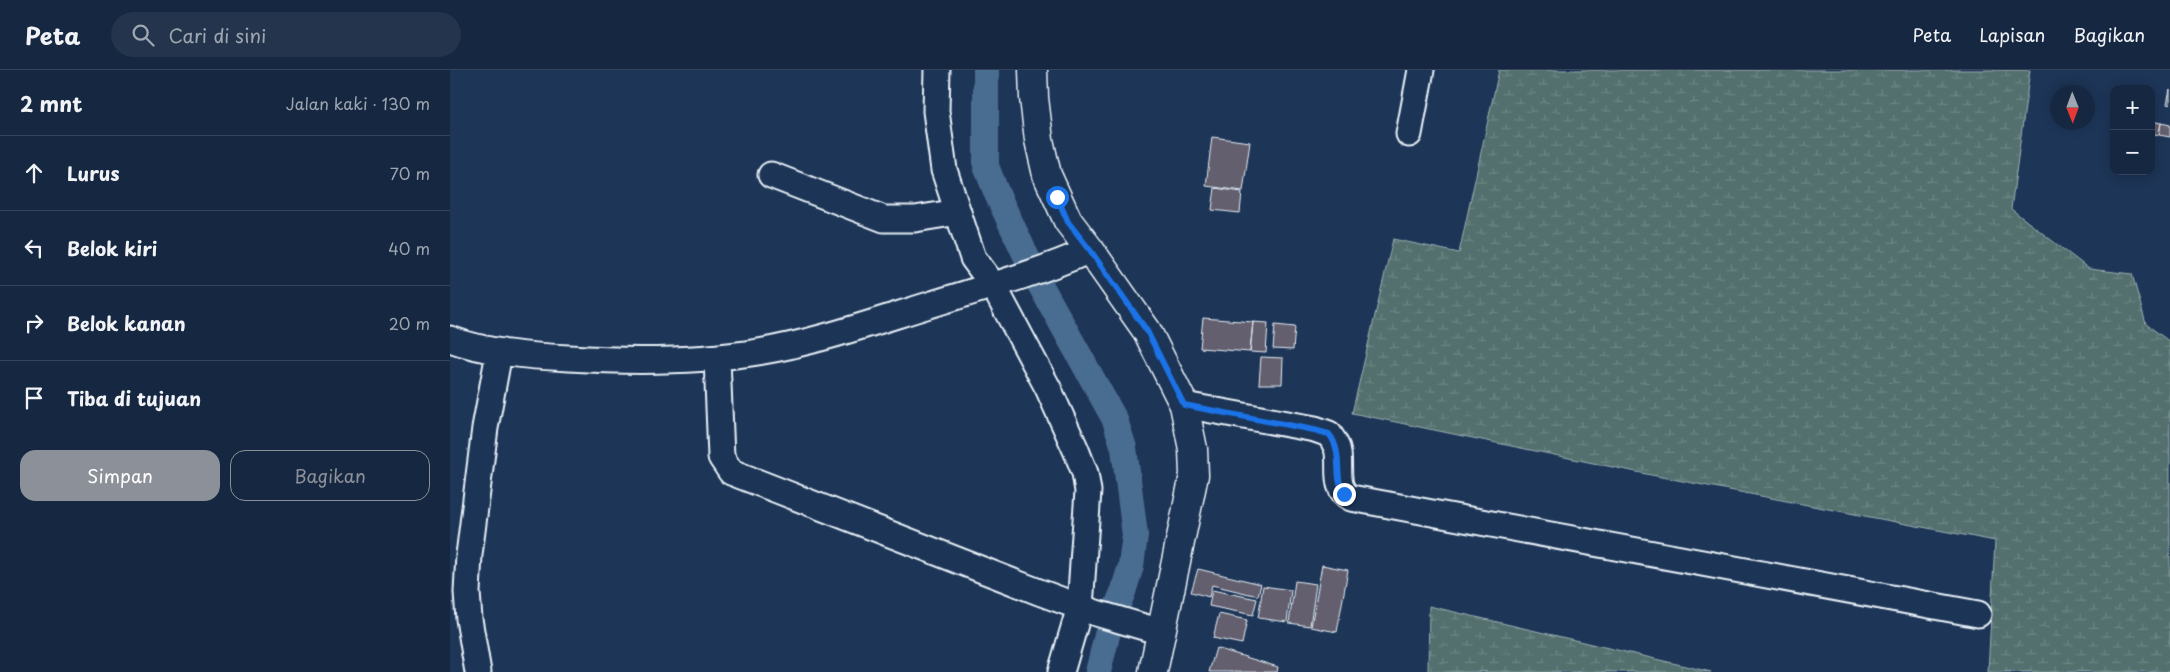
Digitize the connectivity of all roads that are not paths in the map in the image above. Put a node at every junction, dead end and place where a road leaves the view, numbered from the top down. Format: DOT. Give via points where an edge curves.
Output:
graph roads {
  1 [pos="937,70"];
  2 [pos="1032,70"];
  3 [pos="1421,70"];
  4 [pos="1409,134"];
  5 [pos="771,175"];
  6 [pos="958,212"];
  7 [pos="1090,250"];
  8 [pos="994,285"];
  9 [pos="450,339"];
  10 [pos="499,353"];
  11 [pos="717,358"];
  12 [pos="1184,405"];
  13 [pos="458,589"];
  14 [pos="1088,610"];
  15 [pos="1978,614"];
  16 [pos="1151,630"];
  17 [pos="478,672"];
  18 [pos="1062,672"];
  19 [pos="1152,672"];
  1 -- 6 [label="street" via="936,111 944,170"];
  2 -- 7 [label="street" via="1039,140 1047,175 1068,222"];
  3 -- 4 [label="street"];
  5 -- 6 [label="street" via="884,218 915,219"];
  6 -- 8 [label="street" via="973,258"];
  7 -- 8 [label="street"];
  7 -- 12 [label="street" via="1147,331"];
  8 -- 11 [label="street" via="836,333 760,352"];
  8 -- 14 [label="street" via="1048,388 1085,473 1088,491"];
  9 -- 10 [label="street"];
  10 -- 11 [label="street" via="608,361"];
  10 -- 13 [label="street" via="485,428 469,555"];
  11 -- 14 [label="street" via="722,457 731,472"];
  12 -- 15 [label="street" via="1329,434 1337,448 1340,488 1351,498"];
  12 -- 16 [label="street" via="1193,449 1194,475"];
  13 -- 17 [label="street" via="469,620"];
  14 -- 16 [label="street"];
  14 -- 18 [label="street"];
  16 -- 19 [label="street"];
}
